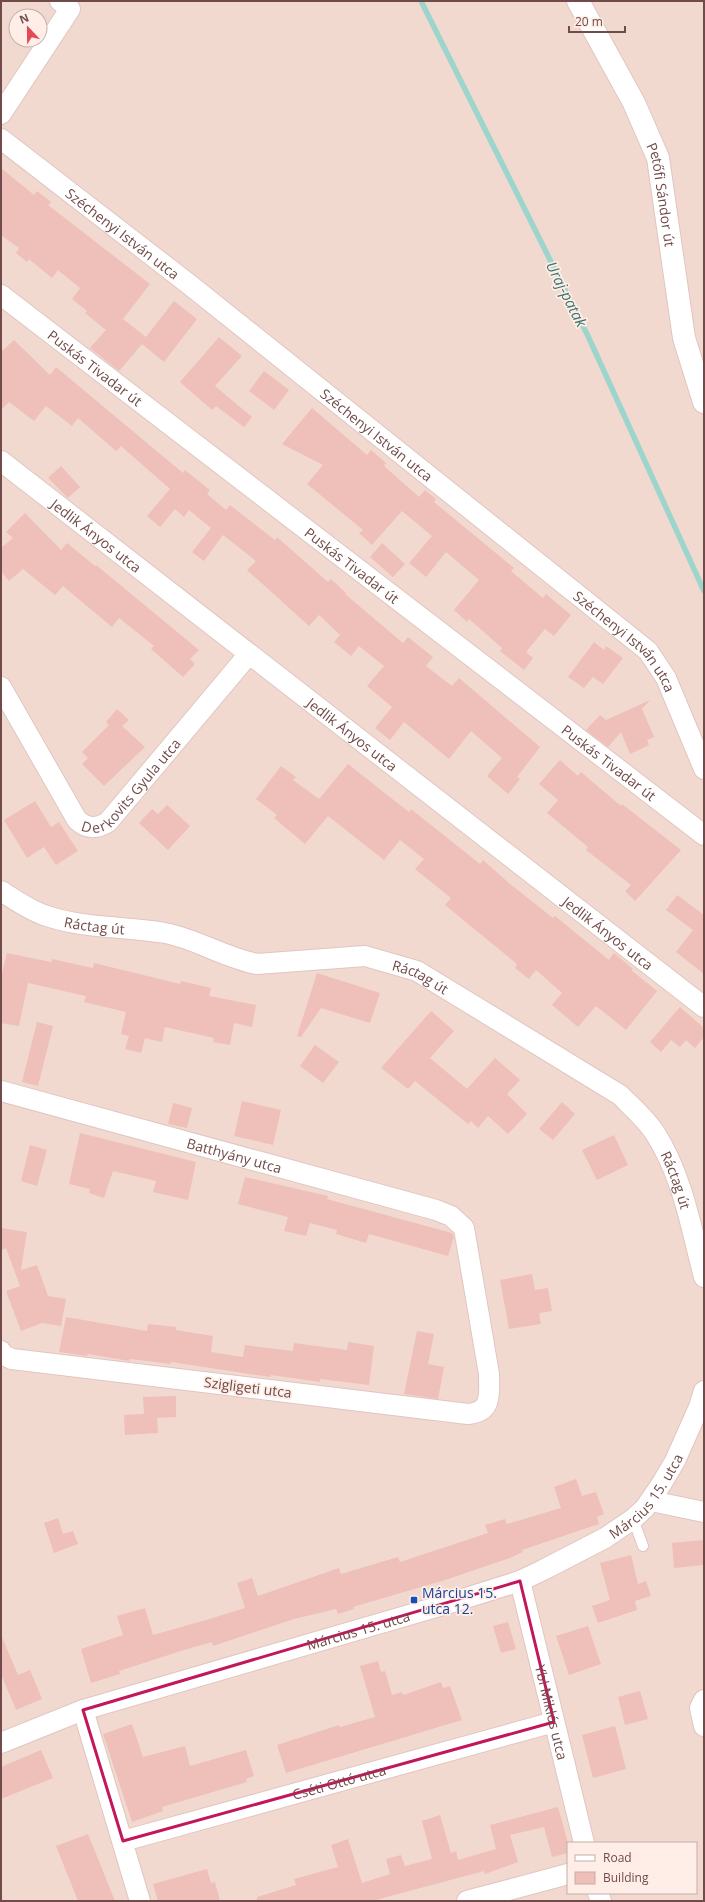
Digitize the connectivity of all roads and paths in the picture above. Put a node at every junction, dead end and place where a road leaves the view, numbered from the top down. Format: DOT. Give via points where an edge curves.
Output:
graph roads {
  1 [pos="578,1"];
  2 [pos="68,4"];
  3 [pos="1,114"];
  4 [pos="1,139"];
  5 [pos="1,295"];
  6 [pos="704,402"];
  7 [pos="1,461"];
  8 [pos="249,654"];
  9 [pos="1,687"];
  10 [pos="704,769"];
  11 [pos="704,835"];
  12 [pos="1,891"];
  13 [pos="704,1007"];
  14 [pos="1,1091"];
  15 [pos="704,1277"];
  16 [pos="1,1351"];
  17 [pos="704,1391"];
  18 [pos="489,1398"];
  19 [pos="651,1501"];
  20 [pos="704,1512"];
  21 [pos="633,1519"];
  22 [pos="643,1546"];
  23 [pos="520,1581"];
  24 [pos="704,1700"];
  25 [pos="83,1710"];
  26 [pos="554,1722"];
  27 [pos="704,1726"];
  28 [pos="1,1743"];
  29 [pos="123,1841"];
  30 [pos="584,1842"];
  31 [pos="567,1874"];
  32 [pos="140,1901"];
  33 [pos="467,1901"];
  1 -- 6 [label="street, Petőfi Sándor út" via="634,103 658,158 684,338"];
  2 -- 3 [label="street"];
  4 -- 10 [label="street, Széchenyi István utca" via="196,290 648,651 666,678"];
  5 -- 11 [label="street, Puskás Tivadar út"];
  7 -- 8 [label="street, Jedlik Ányos utca"];
  8 -- 9 [label="street, Derkovits Gyula utca" via="108,822 95,828 82,825 77,820"];
  8 -- 13 [label="street, Jedlik Ányos utca"];
  12 -- 15 [label="street, Ráctag út" via="42,915 78,923 165,933 240,961 258,964 365,956 417,971 620,1095 640,1114 655,1132 678,1179"];
  14 -- 18 [label="street, Batthyány utca" via="451,1216 464,1228 489,1374"];
  16 -- 18 [label="street, Szigligeti utca" via="12,1359 468,1414 478,1414 486,1408"];
  17 -- 19 [label="street, Március 15. utca" via="675,1461"];
  19 -- 20 [label="street"];
  19 -- 21 [label="street, Március 15. utca"];
  21 -- 22 [label="lane"];
  21 -- 23 [label="street, Március 15. utca" via="605,1538"];
  23 -- 25 [label="street, Március 15. utca"];
  23 -- 26 [label="street, Ybl Miklós utca"];
  24 -- 27 [label="street" via="700,1708"];
  25 -- 28 [label="street, Március 15. utca"];
  25 -- 29 [label="street"];
  26 -- 29 [label="street, Cséti Ottó utca"];
  26 -- 30 [label="street, Ybl Miklós utca"];
  29 -- 32 [label="street"];
  31 -- 33 [label="street"];
}
